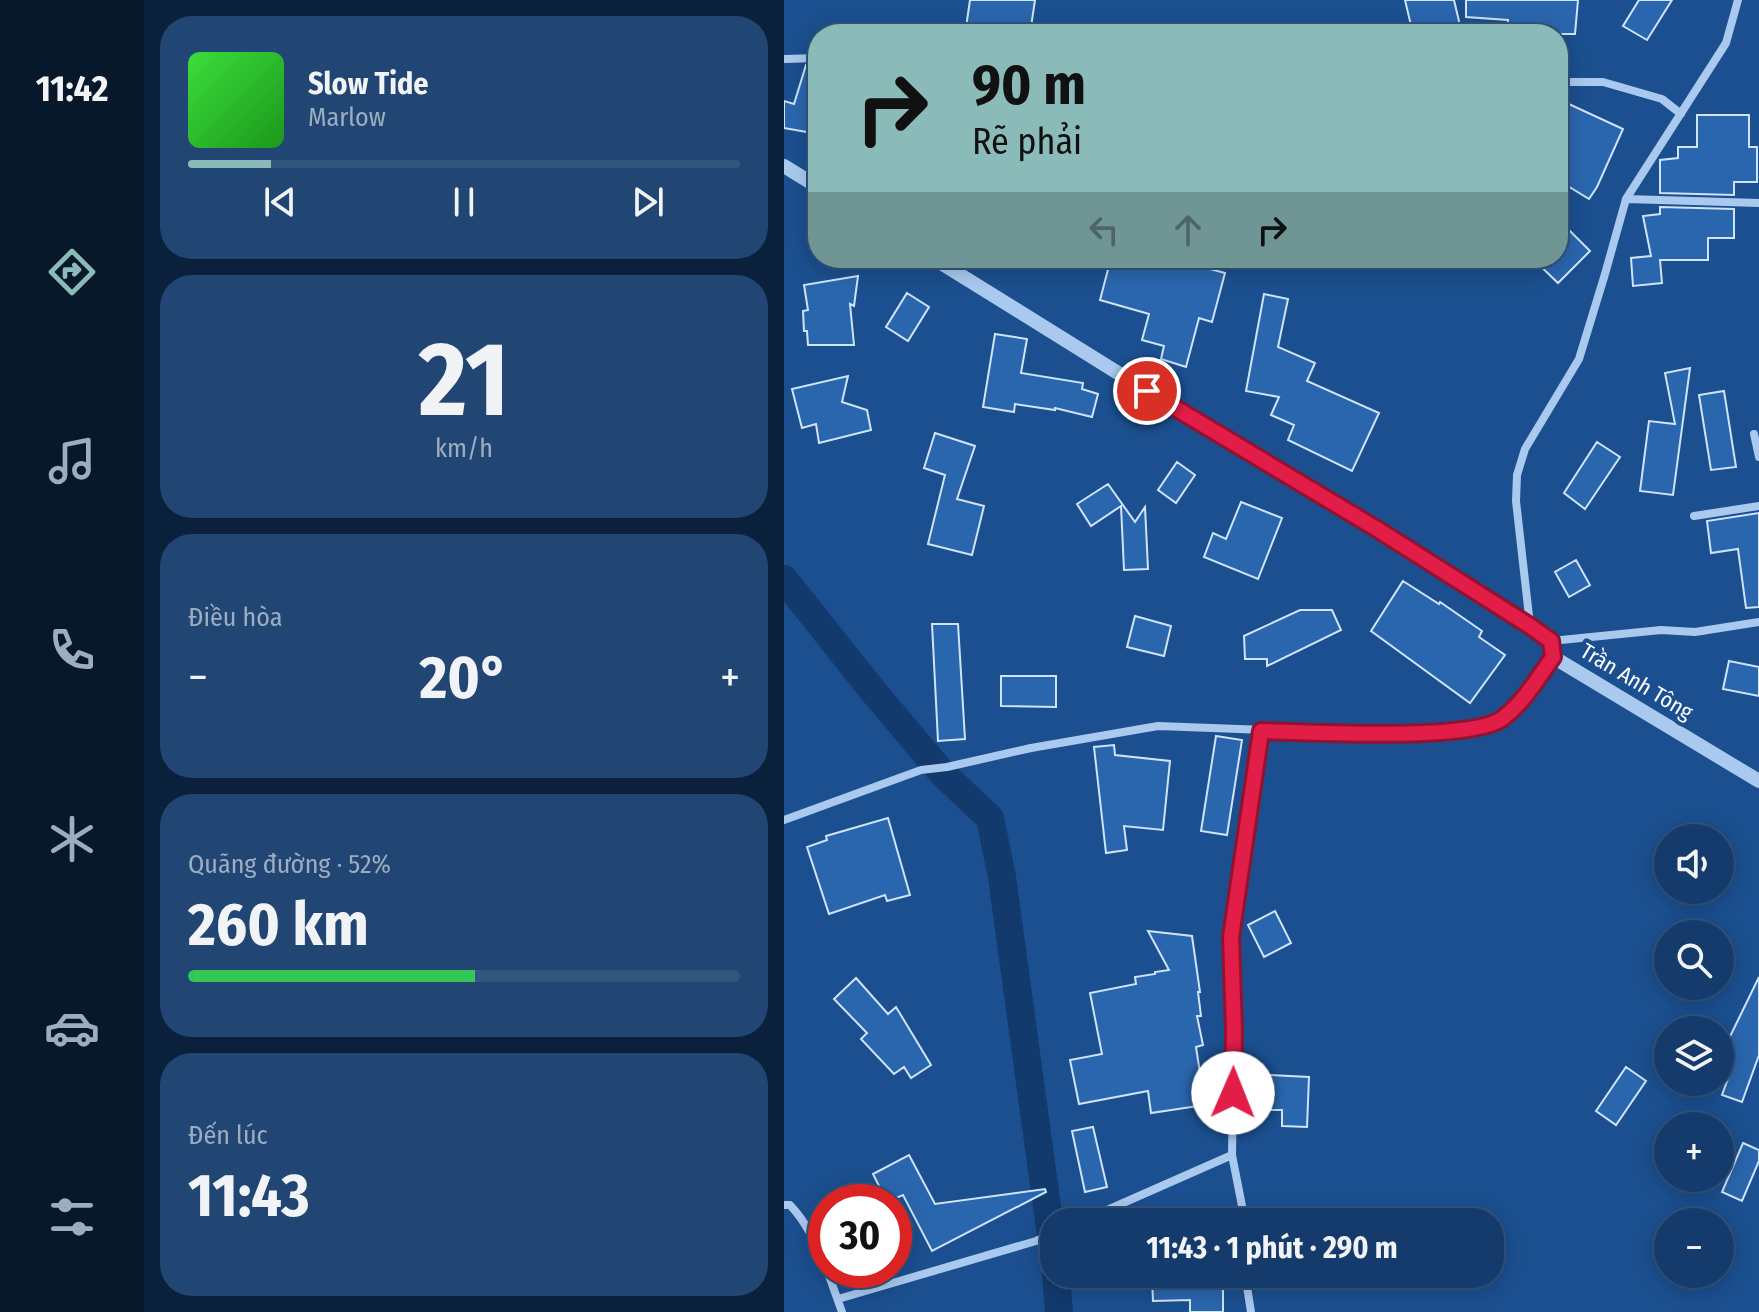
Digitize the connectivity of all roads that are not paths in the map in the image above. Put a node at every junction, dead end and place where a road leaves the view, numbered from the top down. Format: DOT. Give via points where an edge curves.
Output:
graph roads {
  1 [pos="1736,1"];
  2 [pos="808,58"];
  3 [pos="784,59"];
  4 [pos="1568,82"];
  5 [pos="1681,114"];
  6 [pos="784,166"];
  7 [pos="808,181"];
  8 [pos="1626,199"];
  9 [pos="1759,203"];
  10 [pos="949,268"];
  11 [pos="1754,434"];
  12 [pos="1759,457"];
  13 [pos="1759,506"];
  14 [pos="1694,516"];
  15 [pos="1759,622"];
  16 [pos="1530,626"];
  17 [pos="1551,641"];
  18 [pos="1553,657"];
  19 [pos="1261,731"];
  20 [pos="1759,781"];
  21 [pos="784,820"];
  22 [pos="1232,1155"];
  23 [pos="784,1205"];
  24 [pos="1112,1208"];
  25 [pos="1242,1208"];
  26 [pos="808,1228"];
  27 [pos="1040,1239"];
  28 [pos="834,1288"];
  29 [pos="1247,1288"];
  30 [pos="838,1299"];
  31 [pos="842,1312"];
  32 [pos="1251,1312"];
  1 -- 5 [label="street" via="1726,43"];
  2 -- 3 [label="street"];
  4 -- 5 [label="street" via="1603,82 1662,99"];
  5 -- 8 [label="street"];
  6 -- 7 [label="street"];
  8 -- 9 [label="street"];
  8 -- 16 [label="street" via="1579,359 1525,449 1517,475"];
  10 -- 16 [label="street, Trần Anh Tông"];
  11 -- 12 [label="street"];
  13 -- 14 [label="street"];
  15 -- 17 [label="street" via="1695,632 1661,630"];
  16 -- 17 [label="street, Trần Anh Tông"];
  17 -- 18 [label="street, Trần Anh Tông"];
  18 -- 19 [label="street" via="1501,720 1465,730"];
  18 -- 20 [label="street, Trần Anh Tông"];
  19 -- 21 [label="street" via="1158,726 1031,748 921,770"];
  19 -- 22 [label="street" via="1231,937"];
  22 -- 24 [label="street"];
  22 -- 25 [label="street"];
  23 -- 26 [label="street" via="790,1205"];
  27 -- 30 [label="street"];
  28 -- 30 [label="street"];
  29 -- 32 [label="street"];
  30 -- 31 [label="street"];
}
